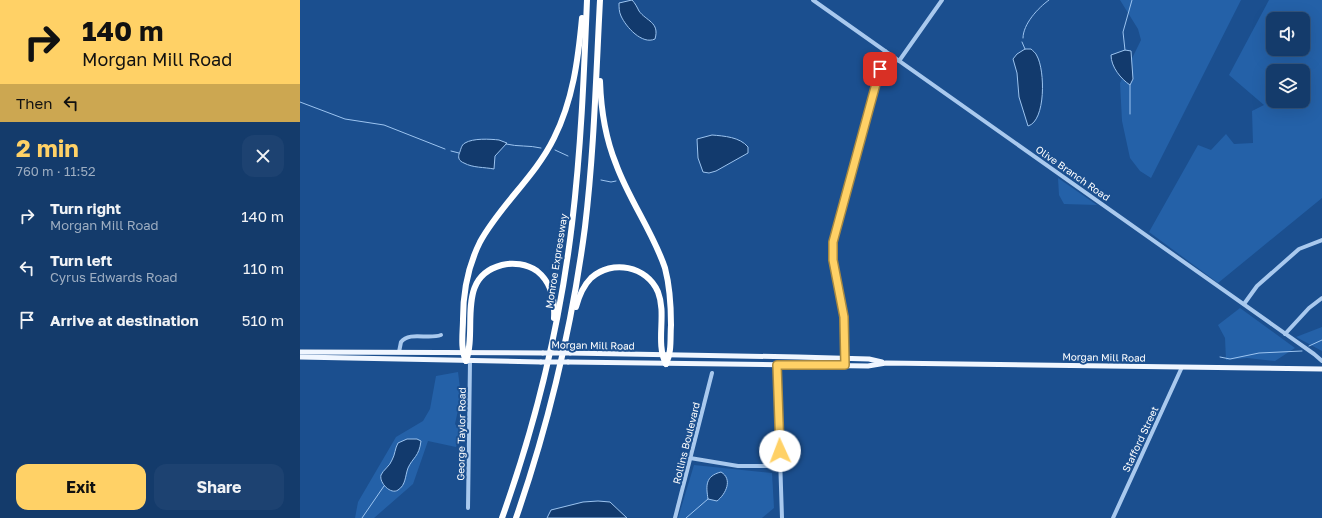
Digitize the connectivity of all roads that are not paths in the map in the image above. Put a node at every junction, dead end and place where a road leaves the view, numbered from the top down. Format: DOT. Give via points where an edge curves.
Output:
graph roads {
  1 [pos="586,0"];
  2 [pos="600,0"];
  3 [pos="813,0"];
  4 [pos="942,0"];
  5 [pos="598,40"];
  6 [pos="885,51"];
  7 [pos="899,60"];
  8 [pos="1322,240"];
  9 [pos="1322,298"];
  10 [pos="1244,304"];
  11 [pos="1285,334"];
  12 [pos="441,335"];
  13 [pos="567,335"];
  14 [pos="551,346"];
  15 [pos="300,352"];
  16 [pos="399,352"];
  17 [pos="466,352"];
  18 [pos="661,355"];
  19 [pos="670,355"];
  20 [pos="300,357"];
  21 [pos="845,359"];
  22 [pos="468,361"];
  23 [pos="1322,362"];
  24 [pos="886,363"];
  25 [pos="666,364"];
  26 [pos="777,365"];
  27 [pos="845,365"];
  28 [pos="1182,367"];
  29 [pos="1322,369"];
  30 [pos="712,373"];
  31 [pos="690,458"];
  32 [pos="781,466"];
  33 [pos="468,508"];
  34 [pos="502,518"];
  35 [pos="516,518"];
  36 [pos="675,518"];
  37 [pos="782,518"];
  38 [pos="1113,518"];
  1 -- 14 [label="highway, Monroe Expressway" via="581,130 575,198 564,279"];
  1 -- 17 [label="highway" via="575,74 569,101 559,126 540,162 484,235 473,260 464,295"];
  2 -- 5 [label="highway"];
  3 -- 6 [label="street, Olive Branch Road"];
  4 -- 7 [label="street"];
  5 -- 13 [label="highway" via="588,199"];
  5 -- 19 [label="highway" via="601,102 608,143 619,173 654,243 667,277"];
  6 -- 7 [label="street, Olive Branch Road"];
  6 -- 21 [label="street" via="833,242 833,260 844,317"];
  7 -- 10 [label="street, Olive Branch Road"];
  8 -- 10 [label="street" via="1299,249 1257,286"];
  9 -- 11 [label="street"];
  10 -- 11 [label="street, Olive Branch Road"];
  11 -- 23 [label="street, Olive Branch Road"];
  12 -- 16 [label="street" via="405,338 400,344"];
  13 -- 18 [label="highway" via="579,298 588,281 608,268 628,268 646,276 658,292 662,314"];
  13 -- 35 [label="highway" via="540,442"];
  14 -- 17 [label="highway" via="554,306 548,285 540,274 530,267 508,264 487,272 473,291"];
  14 -- 34 [label="highway, Monroe Expressway" via="528,439"];
  15 -- 16 [label="main road, Morgan Mill Road"];
  16 -- 17 [label="main road, Morgan Mill Road"];
  17 -- 18 [label="main road, Morgan Mill Road, bridge"];
  17 -- 22 [label="highway"];
  18 -- 19 [label="main road, Morgan Mill Road"];
  18 -- 25 [label="highway"];
  19 -- 21 [label="main road, Morgan Mill Road"];
  19 -- 25 [label="highway"];
  20 -- 22 [label="main road, Morgan Mill Road"];
  21 -- 24 [label="main road, Morgan Mill Road" via="868,359"];
  21 -- 27 [label="street"];
  22 -- 25 [label="main road, Morgan Mill Road, bridge"];
  22 -- 33 [label="street, George Taylor Road"];
  24 -- 27 [label="main road, Morgan Mill Road" via="868,366"];
  24 -- 28 [label="main road, Morgan Mill Road"];
  25 -- 26 [label="main road, Morgan Mill Road"];
  26 -- 27 [label="main road, Morgan Mill Road"];
  26 -- 32 [label="street"];
  28 -- 29 [label="main road, Morgan Mill Road"];
  28 -- 38 [label="street, Stafford Street"];
  30 -- 31 [label="street, Rollins Boulevard"];
  31 -- 32 [label="street" via="738,466"];
  31 -- 36 [label="street, Rollins Boulevard"];
  32 -- 37 [label="street"];
}
